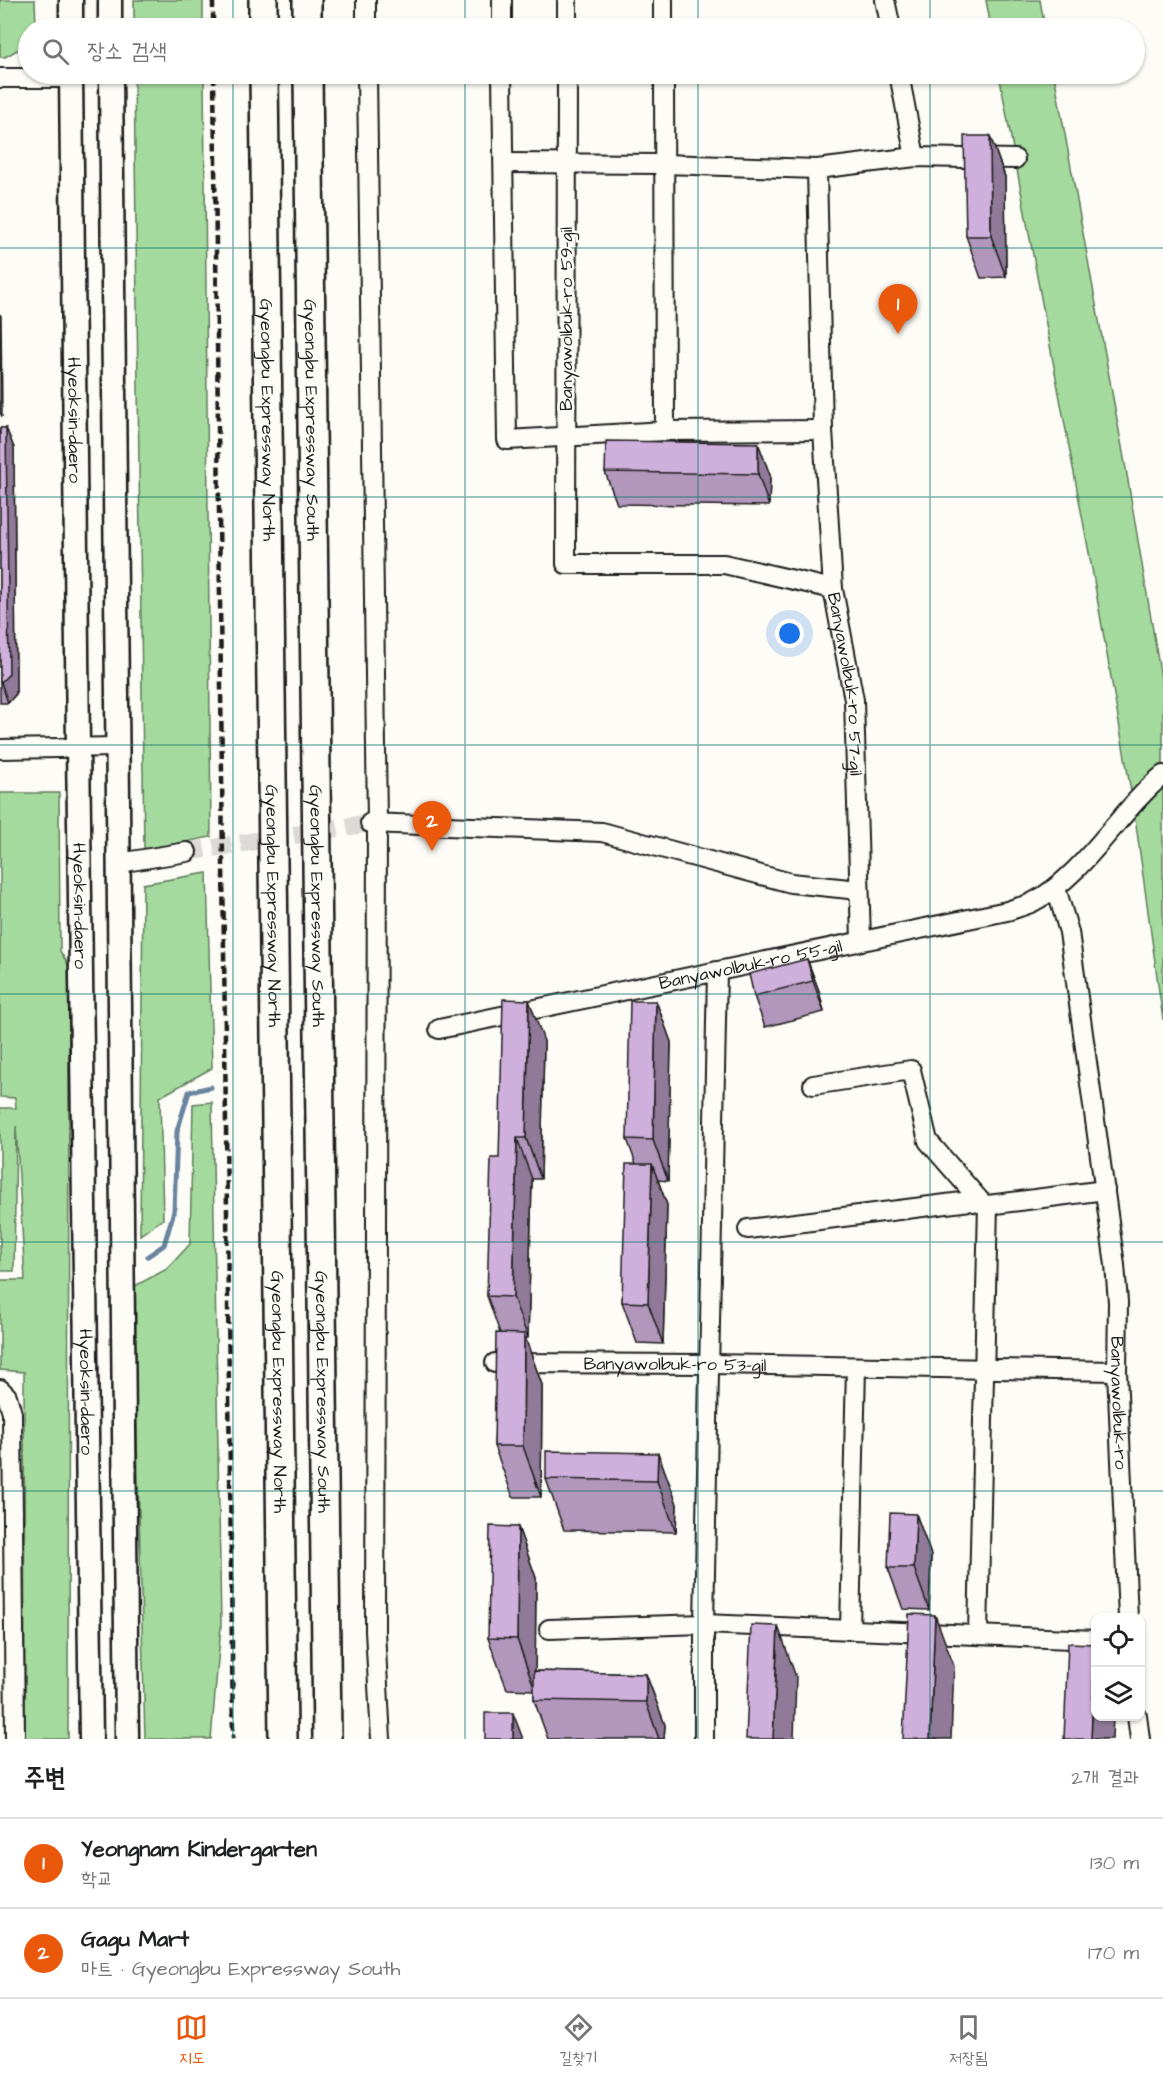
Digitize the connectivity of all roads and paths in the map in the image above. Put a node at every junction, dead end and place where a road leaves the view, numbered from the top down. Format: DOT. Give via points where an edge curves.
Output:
graph roads {
  1 [pos="71,0"];
  2 [pos="110,0"];
  3 [pos="263,0"];
  4 [pos="307,0"];
  5 [pos="366,0"];
  6 [pos="501,0"];
  7 [pos="567,0"];
  8 [pos="663,0"];
  9 [pos="885,0"];
  10 [pos="71,18"];
  11 [pos="110,18"];
  12 [pos="263,18"];
  13 [pos="307,18"];
  14 [pos="366,18"];
  15 [pos="502,18"];
  16 [pos="567,18"];
  17 [pos="663,18"];
  18 [pos="889,18"];
  19 [pos="18,77"];
  20 [pos="0,78"];
  21 [pos="71,84"];
  22 [pos="111,84"];
  23 [pos="264,84"];
  24 [pos="308,84"];
  25 [pos="367,84"];
  26 [pos="502,84"];
  27 [pos="567,84"];
  28 [pos="664,84"];
  29 [pos="901,84"];
  30 [pos="915,157"];
  31 [pos="1015,159"];
  32 [pos="504,163"];
  33 [pos="567,164"];
  34 [pos="664,164"];
  35 [pos="818,169"];
  36 [pos="823,430"];
  37 [pos="665,431"];
  38 [pos="566,438"];
  39 [pos="566,564"];
  40 [pos="833,589"];
  41 [pos="78,746"];
  42 [pos="117,747"];
  43 [pos="0,749"];
  44 [pos="1163,775"];
  45 [pos="373,823"];
  46 [pos="187,852"];
  47 [pos="118,863"];
  48 [pos="1056,888"];
  49 [pos="860,890"];
  50 [pos="861,941"];
  51 [pos="717,971"];
  52 [pos="439,1029"];
  53 [pos="813,1085"];
  54 [pos="1105,1190"];
  55 [pos="985,1205"];
  56 [pos="748,1229"];
  57 [pos="495,1363"];
  58 [pos="709,1364"];
  59 [pos="856,1367"];
  60 [pos="984,1369"];
  61 [pos="1117,1371"];
  62 [pos="0,1389"];
  63 [pos="6,1475"];
  64 [pos="1128,1613"];
  65 [pos="704,1624"];
  66 [pos="549,1629"];
  67 [pos="850,1630"];
  68 [pos="978,1635"];
  69 [pos="1091,1640"];
  70 [pos="1138,1721"];
  71 [pos="15,1739"];
  72 [pos="92,1739"];
  73 [pos="127,1739"];
  74 [pos="283,1739"];
  75 [pos="327,1739"];
  76 [pos="381,1739"];
  77 [pos="704,1739"];
  78 [pos="1140,1739"];
  1 -- 10 [label="main road"];
  2 -- 11 [label="main road"];
  3 -- 12 [label="highway"];
  4 -- 13 [label="highway"];
  5 -- 14 [label="street"];
  6 -- 15 [label="street"];
  7 -- 16 [label="street"];
  8 -- 17 [label="street"];
  9 -- 18 [label="street"];
  19 -- 20 [label="street"];
  21 -- 41 [label="main road, Hyeoksin-daero"];
  22 -- 42 [label="main road"];
  23 -- 74 [label="highway, Gyeongbu Expressway North"];
  24 -- 75 [label="highway, Gyeongbu Expressway South"];
  25 -- 45 [label="street"];
  26 -- 32 [label="street"];
  27 -- 33 [label="street, Banyawolbuk-ro 59-gil"];
  28 -- 34 [label="street"];
  29 -- 30 [label="street"];
  30 -- 31 [label="street"];
  30 -- 35 [label="street"];
  32 -- 33 [label="street"];
  32 -- 38 [label="street" via="507,440"];
  33 -- 34 [label="street"];
  33 -- 38 [label="street, Banyawolbuk-ro 59-gil"];
  34 -- 35 [label="street"];
  34 -- 37 [label="street"];
  35 -- 36 [label="street"];
  36 -- 37 [label="street"];
  36 -- 40 [label="street"];
  37 -- 38 [label="street"];
  38 -- 39 [label="street, Banyawolbuk-ro 59-gil"];
  39 -- 40 [label="street, Banyawolbuk-ro 57-gil" via="724,564"];
  40 -- 49 [label="street, Banyawolbuk-ro 57-gil" via="854,700"];
  41 -- 42 [label="street"];
  41 -- 43 [label="street"];
  41 -- 72 [label="main road, Hyeoksin-daero"];
  42 -- 47 [label="main road"];
  44 -- 48 [label="street, Banyawolbuk-ro 55-gil" via="1132,803 1106,837"];
  45 -- 49 [label="street" via="602,832 791,883"];
  45 -- 76 [label="street" via="375,1631"];
  46 -- 47 [label="street"];
  47 -- 73 [label="main road"];
  48 -- 50 [label="street, Banyawolbuk-ro 55-gil" via="1032,903"];
  48 -- 54 [label="street, Banyawolbuk-ro" via="1069,932"];
  49 -- 50 [label="street, Banyawolbuk-ro 57-gil"];
  50 -- 51 [label="street, Banyawolbuk-ro 55-gil"];
  51 -- 52 [label="street, Banyawolbuk-ro 55-gil"];
  51 -- 58 [label="street"];
  53 -- 55 [label="street" via="911,1071 928,1141"];
  54 -- 55 [label="street"];
  54 -- 61 [label="street, Banyawolbuk-ro" via="1118,1302"];
  55 -- 56 [label="street" via="970,1201"];
  55 -- 60 [label="street"];
  57 -- 58 [label="street, Banyawolbuk-ro 53-gil"];
  58 -- 59 [label="street, Banyawolbuk-ro 53-gil"];
  58 -- 65 [label="street"];
  59 -- 60 [label="street, Banyawolbuk-ro 53-gil"];
  59 -- 67 [label="street"];
  60 -- 61 [label="street, Banyawolbuk-ro 53-gil"];
  60 -- 68 [label="street"];
  61 -- 64 [label="street, Banyawolbuk-ro"];
  62 -- 63 [label="street" via="7,1396 12,1413"];
  63 -- 71 [label="street"];
  65 -- 66 [label="street"];
  65 -- 67 [label="street"];
  65 -- 77 [label="street"];
  67 -- 68 [label="street"];
  68 -- 69 [label="street"];
  70 -- 78 [label="street"];
}
